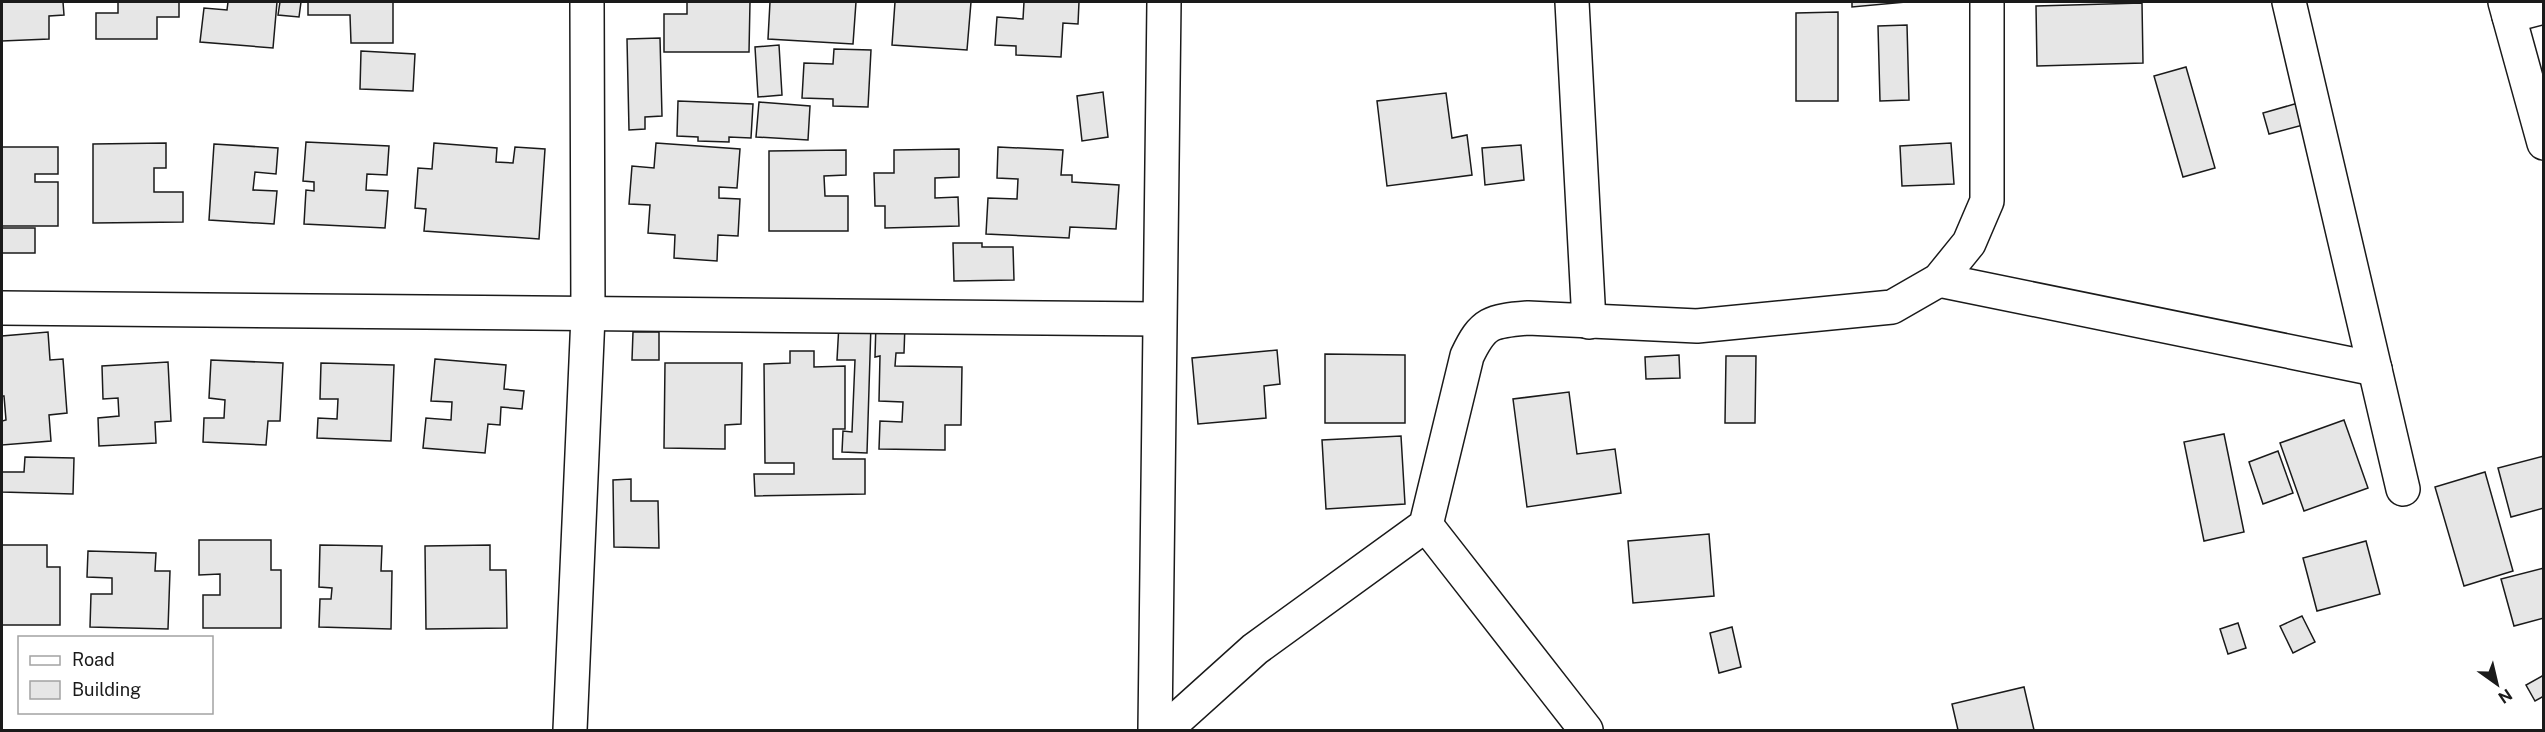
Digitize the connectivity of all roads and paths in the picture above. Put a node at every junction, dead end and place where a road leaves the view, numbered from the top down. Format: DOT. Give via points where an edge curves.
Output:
graph roads {
  1 [pos="587,2"];
  2 [pos="1164,2"];
  3 [pos="1572,2"];
  4 [pos="1987,2"];
  5 [pos="2289,2"];
  6 [pos="2544,7"];
  7 [pos="2507,9"];
  8 [pos="2544,144"];
  9 [pos="1939,280"];
  10 [pos="2,308"];
  11 [pos="588,316"];
  12 [pos="1159,319"];
  13 [pos="1589,322"];
  14 [pos="2375,369"];
  15 [pos="2403,489"];
  16 [pos="1426,525"];
  17 [pos="570,730"];
  18 [pos="1155,730"];
  19 [pos="1165,730"];
  20 [pos="1586,730"];
  1 -- 11 [label="street"];
  2 -- 12 [label="street"];
  3 -- 13 [label="street"];
  4 -- 9 [label="street" via="1987,201 1969,243"];
  5 -- 14 [label="street"];
  6 -- 7 [label="street"];
  7 -- 8 [label="street"];
  9 -- 13 [label="street" via="1892,307 1697,326"];
  9 -- 14 [label="street"];
  10 -- 11 [label="street"];
  11 -- 12 [label="street"];
  11 -- 17 [label="street"];
  12 -- 18 [label="street"];
  13 -- 16 [label="street" via="1501,320 1479,331 1467,356"];
  14 -- 15 [label="street"];
  16 -- 19 [label="street" via="1255,649"];
  16 -- 20 [label="street"];
}
